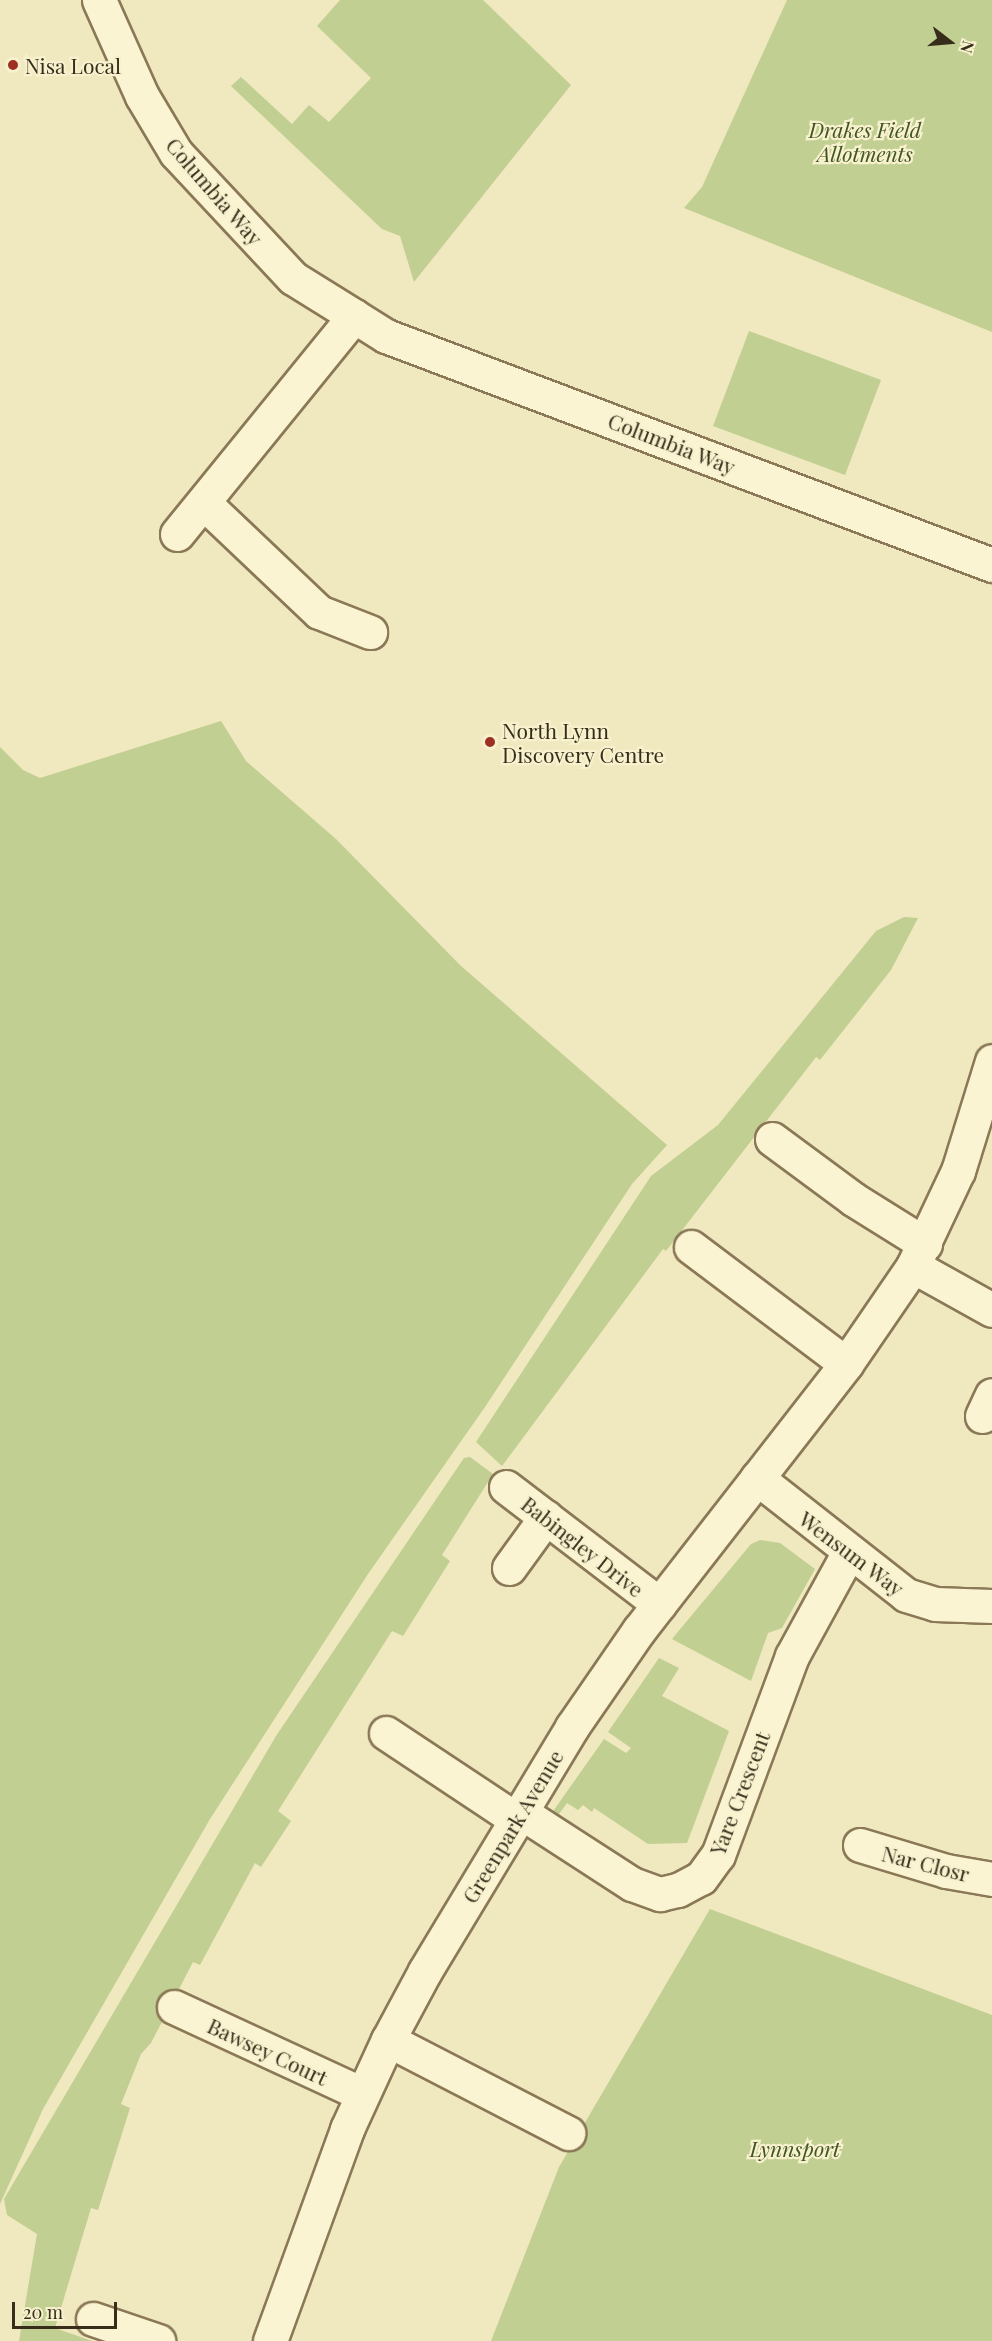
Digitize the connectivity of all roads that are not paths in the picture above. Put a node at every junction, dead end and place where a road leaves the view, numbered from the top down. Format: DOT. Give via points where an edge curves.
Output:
graph roads {
  1 [pos="99,0"];
  2 [pos="354,316"];
  3 [pos="204,503"];
  4 [pos="177,534"];
  5 [pos="992,565"];
  6 [pos="370,632"];
  7 [pos="992,1062"];
  8 [pos="772,1138"];
  9 [pos="691,1247"];
  10 [pos="919,1255"];
  11 [pos="992,1310"];
  12 [pos="846,1364"];
  13 [pos="757,1478"];
  14 [pos="506,1487"];
  15 [pos="546,1518"];
  16 [pos="849,1552"];
  17 [pos="509,1568"];
  18 [pos="659,1604"];
  19 [pos="992,1606"];
  20 [pos="386,1733"];
  21 [pos="516,1815"];
  22 [pos="860,1845"];
  23 [pos="992,1878"];
  24 [pos="174,2007"];
  25 [pos="388,2040"];
  26 [pos="362,2094"];
  27 [pos="568,2133"];
  28 [pos="93,2319"];
  29 [pos="158,2341"];
  30 [pos="270,2341"];
  1 -- 2 [label="street, Columbia Way" via="142,96 176,153 293,278"];
  2 -- 3 [label="street"];
  2 -- 5 [label="street, Columbia Way" via="386,336"];
  3 -- 4 [label="street"];
  3 -- 6 [label="street" via="319,612"];
  7 -- 10 [label="street, Greenpark Avenue" via="974,1127"];
  8 -- 10 [label="street"];
  9 -- 12 [label="street"];
  10 -- 11 [label="street"];
  10 -- 12 [label="street, Greenpark Avenue"];
  12 -- 13 [label="street, Greenpark Avenue"];
  13 -- 16 [label="street, Wensum Way"];
  13 -- 18 [label="street, Greenpark Avenue"];
  14 -- 15 [label="street, Babingley Drive"];
  15 -- 17 [label="street"];
  15 -- 18 [label="street, Babingley Drive"];
  16 -- 19 [label="street, Wensum Way" via="906,1595 935,1604"];
  16 -- 21 [label="street, Yare Crescent" via="792,1656 718,1856 701,1878 660,1894 632,1884"];
  18 -- 21 [label="street, Greenpark Avenue" via="572,1727"];
  20 -- 21 [label="street, Yare Crescent"];
  21 -- 25 [label="street, Greenpark Avenue"];
  22 -- 23 [label="street, Nar Closr" via="946,1871"];
  24 -- 26 [label="street, Bawsey Court"];
  25 -- 26 [label="street, Greenpark Avenue"];
  25 -- 27 [label="street"];
  26 -- 30 [label="street, Greenpark Avenue"];
  28 -- 29 [label="street"];
}
